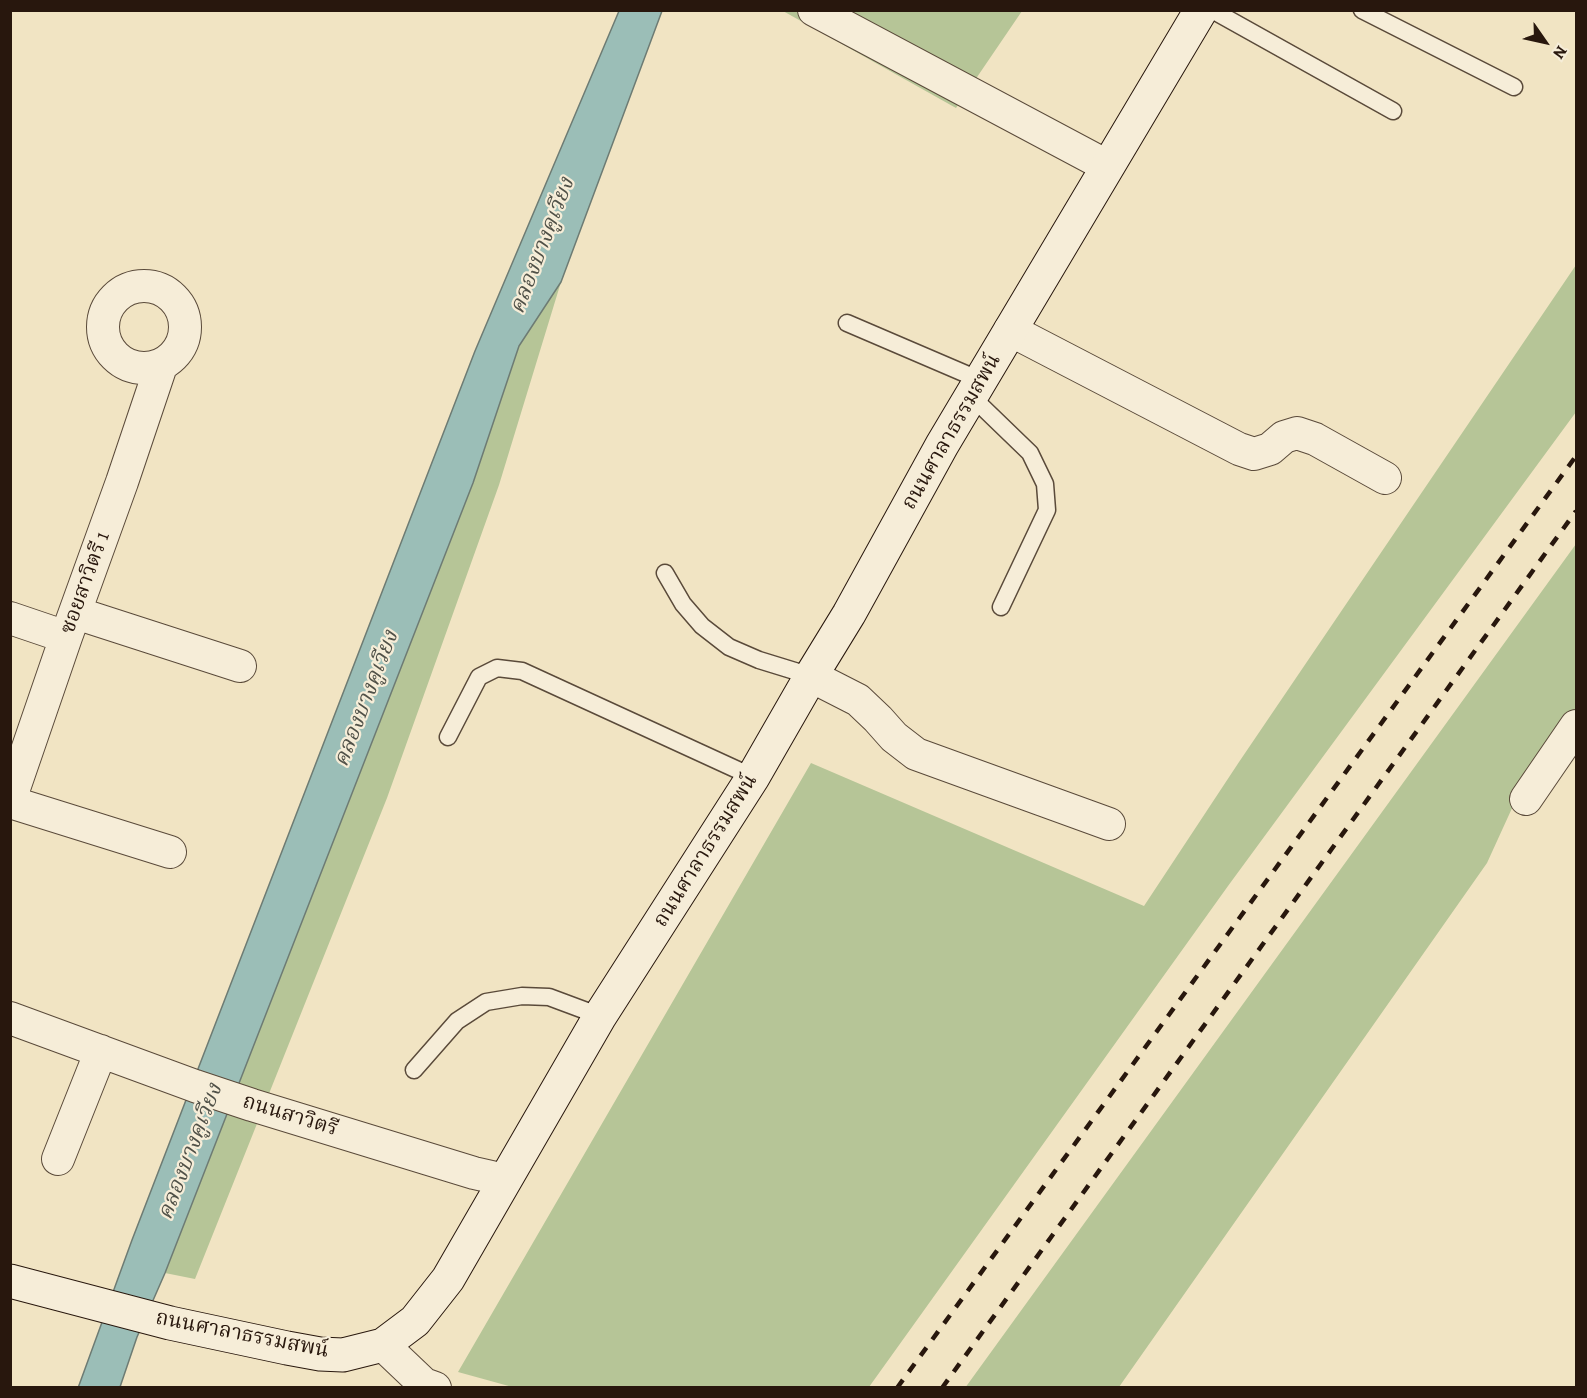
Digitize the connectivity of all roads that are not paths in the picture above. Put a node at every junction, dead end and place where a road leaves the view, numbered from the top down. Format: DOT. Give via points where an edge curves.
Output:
graph roads {
  1 [pos="814,10"];
  2 [pos="1201,10"];
  3 [pos="1212,10"];
  4 [pos="1362,10"];
  5 [pos="1514,87"];
  6 [pos="1393,111"];
  7 [pos="1107,166"];
  8 [pos="847,323"];
  9 [pos="1010,330"];
  10 [pos="161,366"];
  11 [pos="975,388"];
  12 [pos="1385,478"];
  13 [pos="665,573"];
  14 [pos="1001,607"];
  15 [pos="10,618"];
  16 [pos="71,625"];
  17 [pos="240,666"];
  18 [pos="811,676"];
  19 [pos="1576,726"];
  20 [pos="448,738"];
  21 [pos="753,777"];
  22 [pos="1526,799"];
  23 [pos="10,801"];
  24 [pos="1109,824"];
  25 [pos="170,852"];
  26 [pos="600,1016"];
  27 [pos="10,1018"];
  28 [pos="101,1051"];
  29 [pos="414,1070"];
  30 [pos="58,1159"];
  31 [pos="505,1180"];
  32 [pos="10,1281"];
  33 [pos="383,1345"];
  34 [pos="427,1386"];
  1 -- 7 [label="street"];
  2 -- 7 [label="street, ถนนศาลาธรรมสพน์"];
  3 -- 6 [label="lane"];
  4 -- 5 [label="lane"];
  7 -- 9 [label="street, ถนนศาลาธรรมสพน์"];
  8 -- 11 [label="lane"];
  9 -- 11 [label="street, ถนนศาลาธรรมสพน์"];
  9 -- 12 [label="street" via="1239,449 1254,454 1269,449 1284,436 1297,434 1315,439"];
  10 -- 16 [label="street, ซอยสาวิตรี 1"];
  11 -- 14 [label="lane" via="1030,453 1045,484 1047,510"];
  11 -- 18 [label="street, ถนนศาลาธรรมสพน์"];
  13 -- 18 [label="lane" via="682,604 729,647"];
  15 -- 16 [label="street"];
  16 -- 17 [label="street"];
  16 -- 23 [label="street, ซอยสาวิตรี 1"];
  18 -- 21 [label="street, ถนนศาลาธรรมสพน์"];
  18 -- 24 [label="street" via="858,700 916,754"];
  19 -- 22 [label="street"];
  20 -- 21 [label="lane" via="480,677 497,668 522,671"];
  21 -- 26 [label="street, ถนนศาลาธรรมสพน์"];
  23 -- 25 [label="street"];
  26 -- 29 [label="lane" via="549,997 522,996 486,1002 457,1021"];
  26 -- 31 [label="street, ถนนศาลาธรรมสพน์"];
  27 -- 28 [label="street, ถนนสาวิตรี"];
  28 -- 30 [label="street"];
  28 -- 31 [label="street, ถนนสาวิตรี" via="252,1105"];
  31 -- 33 [label="street, ถนนศาลาธรรมสพน์" via="448,1278 415,1321"];
  32 -- 33 [label="street, ถนนศาลาธรรมสพน์" via="170,1323 320,1354 343,1355"];
  33 -- 34 [label="street"];
}
